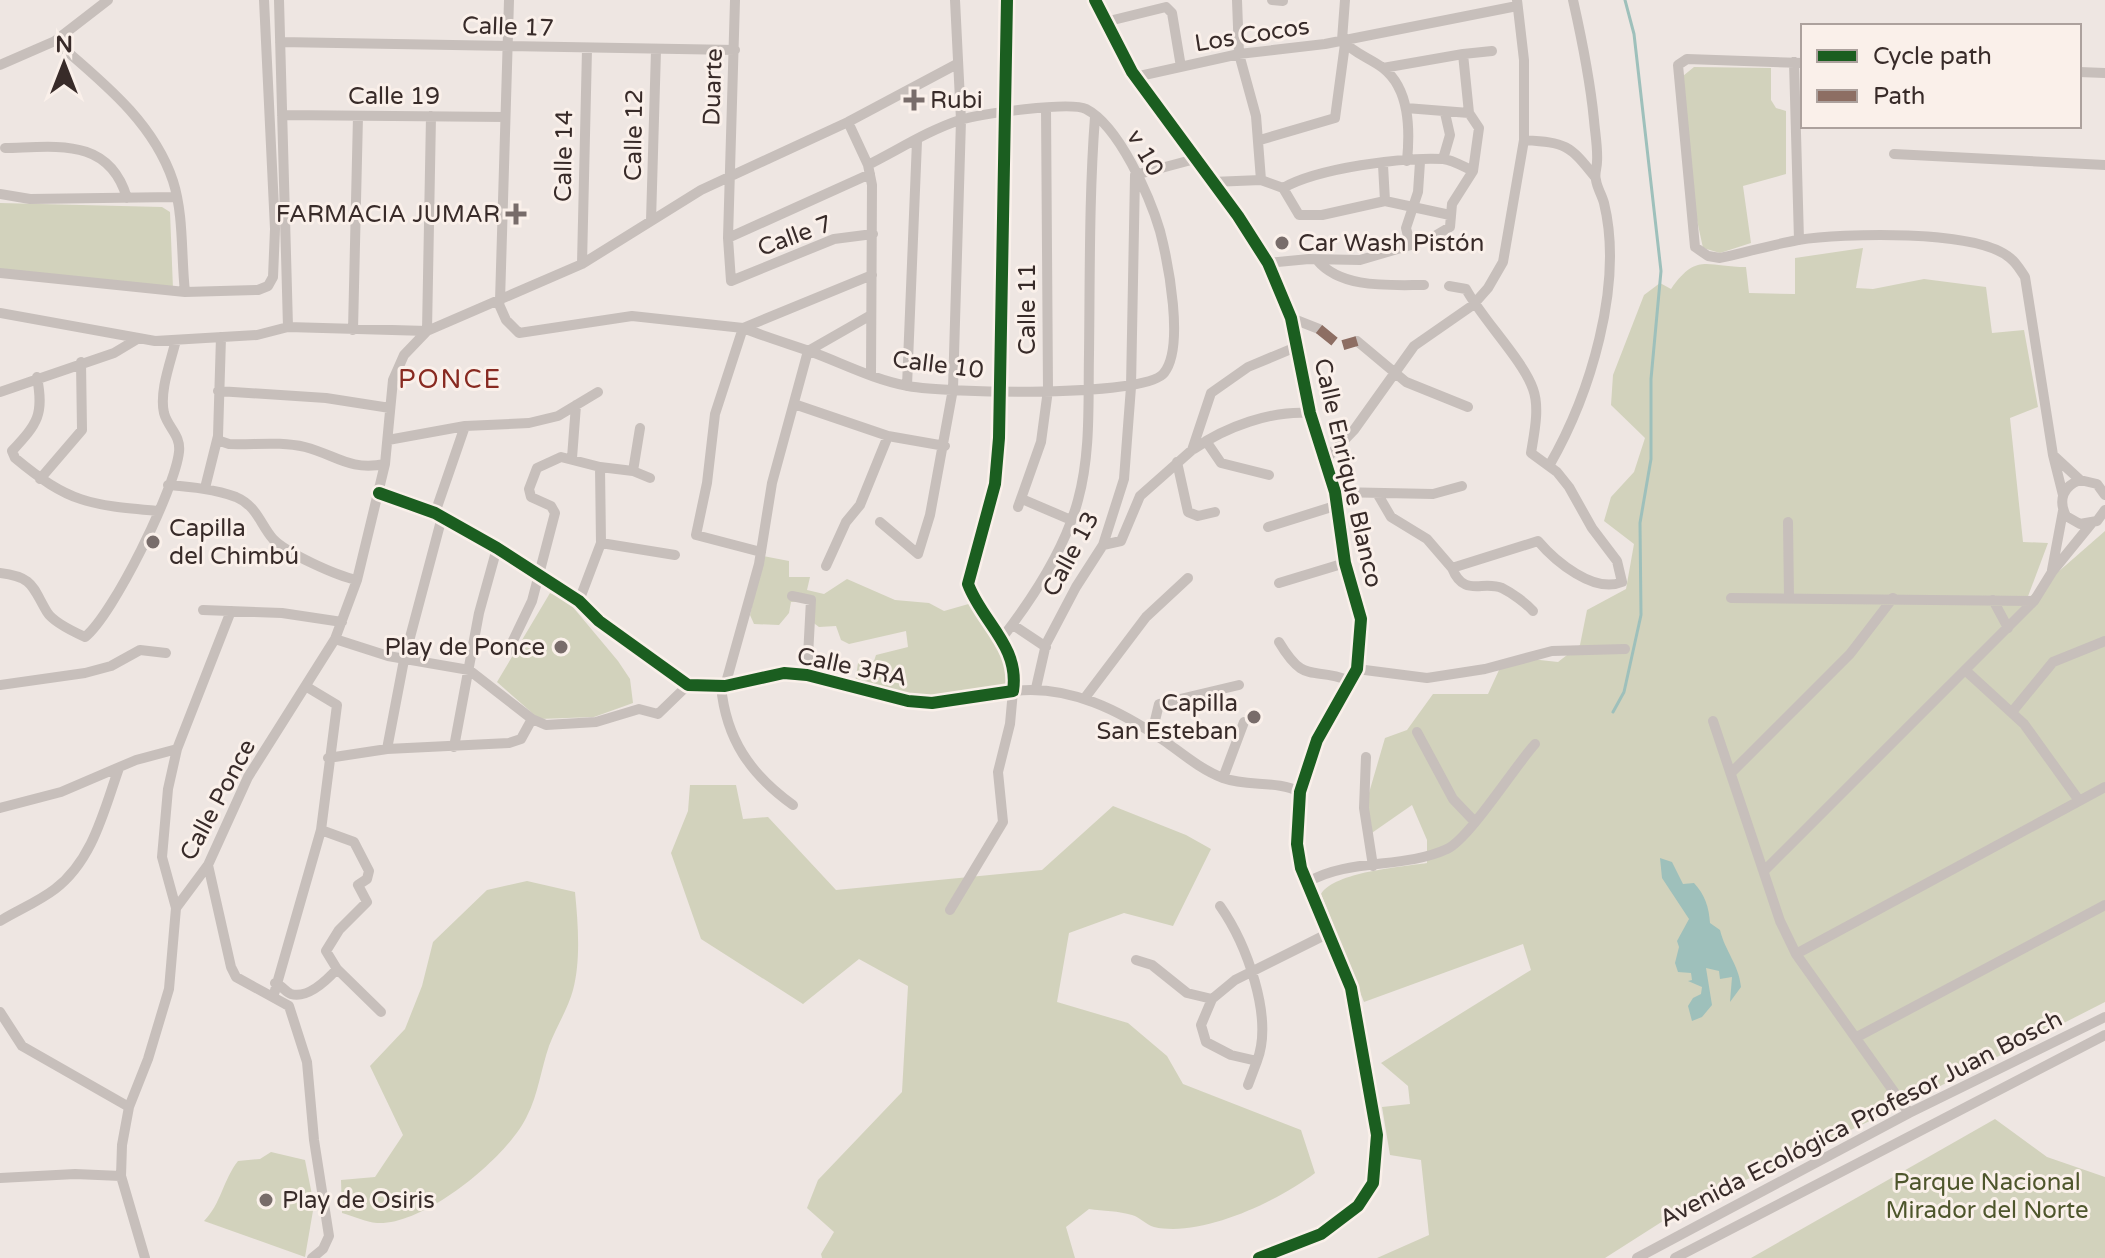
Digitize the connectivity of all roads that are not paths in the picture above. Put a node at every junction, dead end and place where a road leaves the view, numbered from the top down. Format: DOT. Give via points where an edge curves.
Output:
graph roads {
  1 [pos="108,0"];
  2 [pos="264,0"];
  3 [pos="279,0"];
  4 [pos="509,0"];
  5 [pos="735,0"];
  6 [pos="955,0"];
  7 [pos="1007,0"];
  8 [pos="1095,0"];
  9 [pos="1237,0"];
  10 [pos="1345,0"];
  11 [pos="1573,0"];
  12 [pos="1517,3"];
  13 [pos="1105,22"];
  14 [pos="55,41"];
  15 [pos="280,42"];
  16 [pos="1343,42"];
  17 [pos="510,46"];
  18 [pos="587,49"];
  19 [pos="656,50"];
  20 [pos="735,50"];
  21 [pos="1492,51"];
  22 [pos="1239,54"];
  23 [pos="1463,54"];
  24 [pos="1798,63"];
  25 [pos="957,64"];
  26 [pos="0,65"];
  27 [pos="1181,67"];
  28 [pos="1383,68"];
  29 [pos="2081,72"];
  30 [pos="2105,73"];
  31 [pos="1135,77"];
  32 [pos="1046,108"];
  33 [pos="1406,108"];
  34 [pos="1445,113"];
  35 [pos="1006,114"];
  36 [pos="282,115"];
  37 [pos="1472,115"];
  38 [pos="358,116"];
  39 [pos="431,116"];
  40 [pos="505,117"];
  41 [pos="1095,117"];
  42 [pos="961,120"];
  43 [pos="848,122"];
  44 [pos="1260,140"];
  45 [pos="1524,140"];
  46 [pos="917,141"];
  47 [pos="5,148"];
  48 [pos="1894,154"];
  49 [pos="1195,159"];
  50 [pos="1443,159"];
  51 [pos="1407,161"];
  52 [pos="1420,162"];
  53 [pos="1383,165"];
  54 [pos="2105,165"];
  55 [pos="869,169"];
  56 [pos="1473,171"];
  57 [pos="730,175"];
  58 [pos="1135,175"];
  59 [pos="1595,177"];
  60 [pos="1261,180"];
  61 [pos="1212,182"];
  62 [pos="1283,188"];
  63 [pos="0,194"];
  64 [pos="175,197"];
  65 [pos="127,198"];
  66 [pos="1385,201"];
  67 [pos="1413,205"];
  68 [pos="1450,215"];
  69 [pos="651,221"];
  70 [pos="873,234"];
  71 [pos="728,238"];
  72 [pos="1799,240"];
  73 [pos="1410,244"];
  74 [pos="1317,260"];
  75 [pos="1268,263"];
  76 [pos="582,264"];
  77 [pos="0,273"];
  78 [pos="872,275"];
  79 [pos="733,281"];
  80 [pos="1424,285"];
  81 [pos="1449,286"];
  82 [pos="185,292"];
  83 [pos="499,302"];
  84 [pos="1473,305"];
  85 [pos="0,313"];
  86 [pos="871,315"];
  87 [pos="1291,318"];
  88 [pos="288,327"];
  89 [pos="743,328"];
  90 [pos="1319,329"];
  91 [pos="353,330"];
  92 [pos="427,331"];
  93 [pos="221,337"];
  94 [pos="139,338"];
  95 [pos="176,340"];
  96 [pos="1357,341"];
  97 [pos="1296,347"];
  98 [pos="808,351"];
  99 [pos="81,362"];
  100 [pos="1396,374"];
  101 [pos="871,375"];
  102 [pos="37,377"];
  103 [pos="907,386"];
  104 [pos="1131,387"];
  105 [pos="953,389"];
  106 [pos="1048,390"];
  107 [pos="1089,390"];
  108 [pos="218,391"];
  109 [pos="998,391"];
  110 [pos="0,392"];
  111 [pos="598,392"];
  112 [pos="794,404"];
  113 [pos="576,405"];
  114 [pos="1468,407"];
  115 [pos="390,408"];
  116 [pos="1310,413"];
  117 [pos="465,426"];
  118 [pos="640,428"];
  119 [pos="888,436"];
  120 [pos="217,440"];
  121 [pos="388,440"];
  122 [pos="1206,441"];
  123 [pos="945,446"];
  124 [pos="1192,450"];
  125 [pos="2053,455"];
  126 [pos="572,458"];
  127 [pos="1327,458"];
  128 [pos="1177,462"];
  129 [pos="385,464"];
  130 [pos="1549,466"];
  131 [pos="600,467"];
  132 [pos="633,471"];
  133 [pos="1269,475"];
  134 [pos="650,478"];
  135 [pos="40,479"];
  136 [pos="2080,480"];
  137 [pos="168,485"];
  138 [pos="2101,485"];
  139 [pos="1462,486"];
  140 [pos="205,488"];
  141 [pos="1335,492"];
  142 [pos="379,493"];
  143 [pos="1377,493"];
  144 [pos="2063,495"];
  145 [pos="2105,495"];
  146 [pos="1338,505"];
  147 [pos="158,511"];
  148 [pos="2063,511"];
  149 [pos="2105,511"];
  150 [pos="1215,512"];
  151 [pos="438,515"];
  152 [pos="1071,520"];
  153 [pos="880,522"];
  154 [pos="1788,522"];
  155 [pos="2091,524"];
  156 [pos="1268,527"];
  157 [pos="601,543"];
  158 [pos="1103,545"];
  159 [pos="497,548"];
  160 [pos="761,552"];
  161 [pos="675,555"];
  162 [pos="1345,563"];
  163 [pos="826,566"];
  164 [pos="1452,568"];
  165 [pos="2052,572"];
  166 [pos="0,573"];
  167 [pos="537,575"];
  168 [pos="1188,578"];
  169 [pos="357,580"];
  170 [pos="1279,583"];
  171 [pos="792,596"];
  172 [pos="1731,598"];
  173 [pos="1789,598"];
  174 [pos="1893,598"];
  175 [pos="1993,600"];
  176 [pos="579,601"];
  177 [pos="2034,601"];
  178 [pos="203,610"];
  179 [pos="231,611"];
  180 [pos="1533,611"];
  181 [pos="342,622"];
  182 [pos="1013,625"];
  183 [pos="2008,628"];
  184 [pos="1002,638"];
  185 [pos="335,639"];
  186 [pos="2105,640"];
  187 [pos="1279,642"];
  188 [pos="1046,647"];
  189 [pos="1625,649"];
  190 [pos="508,651"];
  191 [pos="166,653"];
  192 [pos="404,660"];
  193 [pos="1357,669"];
  194 [pos="469,670"];
  195 [pos="1965,670"];
  196 [pos="807,675"];
  197 [pos="1350,681"];
  198 [pos="0,685"];
  199 [pos="688,685"];
  200 [pos="1239,685"];
  201 [pos="723,686"];
  202 [pos="307,687"];
  203 [pos="1036,688"];
  204 [pos="1013,691"];
  205 [pos="1084,699"];
  206 [pos="2012,712"];
  207 [pos="532,719"];
  208 [pos="1713,721"];
  209 [pos="1244,722"];
  210 [pos="1417,732"];
  211 [pos="1152,733"];
  212 [pos="1535,744"];
  213 [pos="454,747"];
  214 [pos="177,749"];
  215 [pos="387,749"];
  216 [pos="1366,757"];
  217 [pos="328,758"];
  218 [pos="119,768"];
  219 [pos="1731,773"];
  220 [pos="1223,778"];
  221 [pos="2105,787"];
  222 [pos="1300,792"];
  223 [pos="2078,799"];
  224 [pos="793,805"];
  225 [pos="0,808"];
  226 [pos="1474,821"];
  227 [pos="321,830"];
  228 [pos="208,865"];
  229 [pos="1373,866"];
  230 [pos="1764,871"];
  231 [pos="1308,882"];
  232 [pos="2105,905"];
  233 [pos="1220,906"];
  234 [pos="176,908"];
  235 [pos="950,910"];
  236 [pos="0,921"];
  237 [pos="1329,933"];
  238 [pos="1796,954"];
  239 [pos="1136,960"];
  240 [pos="337,969"];
  241 [pos="1252,973"];
  242 [pos="274,989"];
  243 [pos="1212,999"];
  244 [pos="0,1012"];
  245 [pos="381,1012"];
  246 [pos="2105,1017"];
  247 [pos="2105,1035"];
  248 [pos="1857,1037"];
  249 [pos="1257,1061"];
  250 [pos="1248,1085"];
  251 [pos="129,1107"];
  252 [pos="1909,1113"];
  253 [pos="121,1176"];
  254 [pos="0,1178"];
  255 [pos="145,1258"];
  256 [pos="312,1258"];
  257 [pos="1259,1258"];
  258 [pos="1637,1258"];
  259 [pos="1675,1258"];
  1 -- 14 [label="street"];
  2 -- 82 [label="street" via="273,277 258,290"];
  3 -- 15 [label="street"];
  4 -- 17 [label="street"];
  5 -- 20 [label="street, Duarte"];
  6 -- 25 [label="street"];
  7 -- 35 [label="street"];
  8 -- 13 [label="street, Calle Enrique Blanco"];
  9 -- 22 [label="street"];
  10 -- 16 [label="street"];
  11 -- 59 [label="street" via="1589,70"];
  12 -- 16 [label="street, Los Cocos"];
  12 -- 45 [label="street" via="1524,60"];
  13 -- 27 [label="street" via="1166,7 1172,13"];
  13 -- 31 [label="street, Calle Enrique Blanco"];
  14 -- 26 [label="street"];
  14 -- 64 [label="street" via="127,105 155,145"];
  15 -- 17 [label="street, Calle 17"];
  15 -- 36 [label="street"];
  16 -- 22 [label="street, Los Cocos"];
  16 -- 28 [label="street"];
  16 -- 44 [label="street" via="1335,118"];
  17 -- 18 [label="street, Calle 17"];
  17 -- 40 [label="street"];
  18 -- 19 [label="street, Calle 17"];
  18 -- 76 [label="street, Calle 14"];
  19 -- 20 [label="street, Calle 17"];
  19 -- 69 [label="street, Calle 12"];
  20 -- 57 [label="street, Duarte"];
  21 -- 23 [label="street"];
  22 -- 27 [label="street, Los Cocos"];
  22 -- 44 [label="street"];
  23 -- 28 [label="street"];
  23 -- 37 [label="street"];
  24 -- 72 [label="street"];
  24 -- 72 [label="street" via="1681,61 1677,70 1695,247 1720,258"];
  25 -- 42 [label="street"];
  25 -- 43 [label="street"];
  27 -- 31 [label="street, Los Cocos"];
  28 -- 33 [label="street" via="1400,88"];
  29 -- 30 [label="street"];
  31 -- 49 [label="street, Calle Enrique Blanco"];
  32 -- 35 [label="street, v 10"];
  32 -- 41 [label="street, v 10" via="1064,104 1085,108"];
  32 -- 106 [label="street, Calle 11"];
  33 -- 34 [label="street"];
  33 -- 51 [label="street"];
  34 -- 37 [label="street"];
  34 -- 50 [label="street" via="1450,135"];
  35 -- 42 [label="street, v 10"];
  35 -- 109 [label="street"];
  36 -- 38 [label="street, Calle 19"];
  36 -- 88 [label="street"];
  37 -- 56 [label="street" via="1479,128"];
  38 -- 39 [label="street, Calle 19"];
  38 -- 91 [label="street"];
  39 -- 40 [label="street, Calle 19"];
  39 -- 92 [label="street"];
  40 -- 83 [label="street"];
  41 -- 58 [label="street, v 10" via="1121,147"];
  41 -- 107 [label="street"];
  42 -- 46 [label="street, v 10"];
  42 -- 105 [label="street"];
  43 -- 55 [label="street"];
  43 -- 57 [label="street"];
  44 -- 60 [label="street"];
  45 -- 59 [label="street" via="1558,142 1573,149"];
  45 -- 84 [label="street" via="1503,262"];
  46 -- 55 [label="street, v 10"];
  46 -- 103 [label="street"];
  47 -- 65 [label="street" via="74,149 100,155"];
  48 -- 54 [label="street"];
  49 -- 58 [label="street"];
  49 -- 61 [label="street, Calle Enrique Blanco"];
  50 -- 52 [label="street"];
  50 -- 56 [label="street"];
  51 -- 52 [label="street"];
  51 -- 53 [label="street"];
  52 -- 67 [label="street"];
  53 -- 62 [label="street" via="1318,174"];
  53 -- 66 [label="street"];
  55 -- 70 [label="street"];
  55 -- 71 [label="street, v 10"];
  56 -- 68 [label="street"];
  57 -- 69 [label="street"];
  57 -- 71 [label="street, Duarte"];
  58 -- 104 [label="street, Calle 13"];
  58 -- 104 [label="street, v 10" via="1164,247 1174,338 1172,360 1163,375"];
  59 -- 130 [label="street" via="1608,236 1600,339 1568,433"];
  60 -- 61 [label="street"];
  60 -- 62 [label="street"];
  61 -- 75 [label="street, Calle Enrique Blanco"];
  62 -- 66 [label="street" via="1299,215"];
  63 -- 65 [label="street" via="30,199"];
  64 -- 65 [label="street"];
  64 -- 82 [label="street"];
  66 -- 67 [label="street"];
  67 -- 68 [label="street"];
  67 -- 73 [label="street" via="1406,228"];
  68 -- 73 [label="street" via="1450,227 1443,233"];
  69 -- 76 [label="street"];
  70 -- 78 [label="street"];
  70 -- 79 [label="street, Calle 7" via="834,239"];
  71 -- 79 [label="street, Duarte"];
  72 -- 125 [label="street" via="1865,234 1954,239 1992,247 2010,258 2025,277"];
  73 -- 74 [label="street" via="1360,260"];
  74 -- 75 [label="street"];
  74 -- 80 [label="street" via="1356,281"];
  75 -- 87 [label="street, Calle Enrique Blanco"];
  76 -- 83 [label="street"];
  77 -- 82 [label="street"];
  78 -- 86 [label="street"];
  78 -- 89 [label="street"];
  81 -- 84 [label="street" via="1463,286"];
  83 -- 89 [label="street, Calle 10" via="519,333 632,316"];
  83 -- 92 [label="street"];
  84 -- 100 [label="street" via="1414,346"];
  84 -- 130 [label="street" via="1533,387 1531,453"];
  85 -- 94 [label="street"];
  86 -- 98 [label="street"];
  86 -- 101 [label="street"];
  87 -- 90 [label="street"];
  87 -- 97 [label="street, Calle Enrique Blanco"];
  88 -- 91 [label="street"];
  88 -- 93 [label="street"];
  89 -- 98 [label="street, Calle 10"];
  89 -- 160 [label="street" via="715,414 696,535"];
  91 -- 92 [label="street"];
  92 -- 115 [label="street, Calle Ponce" via="404,355 393,380"];
  93 -- 95 [label="street"];
  93 -- 108 [label="street"];
  94 -- 95 [label="street"];
  94 -- 99 [label="street" via="114,353"];
  95 -- 137 [label="street" via="164,413 178,436 179,450"];
  96 -- 100 [label="street"];
  97 -- 116 [label="street, Calle Enrique Blanco"];
  97 -- 124 [label="street" via="1248,367 1211,393"];
  98 -- 101 [label="street, Calle 10"];
  98 -- 112 [label="street"];
  99 -- 102 [label="street"];
  99 -- 135 [label="street" via="82,430"];
  100 -- 114 [label="street"];
  100 -- 127 [label="street"];
  101 -- 103 [label="street, Calle 10"];
  102 -- 110 [label="street"];
  102 -- 135 [label="street" via="37,423 12,454"];
  103 -- 105 [label="street, Calle 10"];
  104 -- 107 [label="street, v 10"];
  104 -- 158 [label="street, Calle 13" via="1127,465"];
  105 -- 109 [label="street, Calle 10"];
  105 -- 123 [label="street"];
  106 -- 107 [label="street, Calle 10"];
  106 -- 109 [label="street, Calle 10"];
  106 -- 152 [label="street, Calle 11" via="1041,442 1020,503"];
  107 -- 152 [label="street" via="1084,462"];
  108 -- 115 [label="street"];
  108 -- 120 [label="street"];
  109 -- 184 [label="street" via="995,484 968,584"];
  111 -- 113 [label="street"];
  112 -- 119 [label="street"];
  112 -- 160 [label="street" via="772,483"];
  113 -- 117 [label="street" via="529,423"];
  113 -- 126 [label="street"];
  115 -- 121 [label="street, Calle Ponce"];
  116 -- 122 [label="street" via="1281,414"];
  116 -- 127 [label="street, Calle Enrique Blanco"];
  117 -- 121 [label="street"];
  117 -- 151 [label="street"];
  118 -- 132 [label="street"];
  119 -- 123 [label="street"];
  119 -- 163 [label="street" via="860,505"];
  120 -- 129 [label="street" via="306,448 359,466"];
  120 -- 140 [label="street"];
  121 -- 129 [label="street, Calle Ponce"];
  122 -- 124 [label="street"];
  122 -- 133 [label="street" via="1221,463"];
  123 -- 153 [label="street" via="918,554"];
  124 -- 128 [label="street"];
  125 -- 136 [label="street"];
  125 -- 144 [label="street"];
  126 -- 131 [label="street"];
  126 -- 167 [label="street" via="537,468 529,489 531,497 555,513"];
  127 -- 141 [label="street, Calle Enrique Blanco"];
  128 -- 150 [label="street" via="1188,512"];
  128 -- 158 [label="street" via="1140,496 1121,541"];
  129 -- 142 [label="street, Calle Ponce"];
  130 -- 164 [label="street" via="1569,487 1617,561 1622,582 1589,580 1538,541"];
  131 -- 132 [label="street"];
  131 -- 157 [label="street"];
  132 -- 134 [label="street"];
  135 -- 147 [label="street" via="91,505"];
  136 -- 138 [label="street"];
  136 -- 144 [label="street"];
  137 -- 140 [label="street"];
  137 -- 147 [label="street"];
  138 -- 145 [label="street"];
  139 -- 143 [label="street" via="1433,494"];
  140 -- 169 [label="street" via="244,502 260,515 275,541 318,567"];
  141 -- 143 [label="street"];
  141 -- 146 [label="street, Calle Enrique Blanco"];
  142 -- 151 [label="street"];
  142 -- 169 [label="street, Calle Ponce"];
  143 -- 164 [label="street" via="1391,517 1427,539"];
  144 -- 148 [label="street"];
  146 -- 156 [label="street"];
  146 -- 162 [label="street, Calle Enrique Blanco"];
  147 -- 166 [label="street" via="122,589 97,628 85,637 47,613 34,585"];
  148 -- 155 [label="street" via="2075,523"];
  148 -- 165 [label="street"];
  149 -- 155 [label="street"];
  151 -- 159 [label="street"];
  151 -- 192 [label="street"];
  152 -- 182 [label="street"];
  154 -- 173 [label="street"];
  155 -- 165 [label="street"];
  157 -- 161 [label="street"];
  157 -- 176 [label="street"];
  158 -- 188 [label="street, Calle 13"];
  159 -- 167 [label="street"];
  159 -- 194 [label="street"];
  160 -- 201 [label="street"];
  162 -- 170 [label="street"];
  162 -- 193 [label="street, Calle Enrique Blanco" via="1361,619"];
  164 -- 180 [label="street" via="1460,582 1504,589"];
  165 -- 177 [label="street"];
  167 -- 176 [label="street"];
  167 -- 190 [label="street" via="525,618"];
  168 -- 205 [label="street" via="1146,617"];
  169 -- 181 [label="street, Calle Ponce"];
  171 -- 196 [label="street" via="811,600"];
  172 -- 173 [label="street"];
  173 -- 174 [label="street"];
  174 -- 175 [label="street"];
  174 -- 219 [label="street" via="1850,654"];
  175 -- 177 [label="street"];
  175 -- 183 [label="street"];
  176 -- 199 [label="street"];
  177 -- 183 [label="street"];
  178 -- 179 [label="street"];
  179 -- 181 [label="street"];
  179 -- 214 [label="street"];
  181 -- 185 [label="street, Calle Ponce"];
  182 -- 184 [label="street"];
  182 -- 188 [label="street"];
  183 -- 195 [label="street"];
  184 -- 204 [label="street" via="1016,677"];
  185 -- 192 [label="street"];
  185 -- 202 [label="street, Calle Ponce"];
  186 -- 206 [label="street" via="2053,662"];
  187 -- 197 [label="street" via="1307,674"];
  188 -- 203 [label="street, Calle 13"];
  189 -- 193 [label="street" via="1552,651 1427,678"];
  191 -- 198 [label="street" via="140,650 85,673"];
  192 -- 194 [label="street"];
  192 -- 215 [label="street"];
  193 -- 197 [label="street, Calle Enrique Blanco"];
  194 -- 207 [label="street"];
  194 -- 213 [label="street"];
  195 -- 206 [label="street"];
  195 -- 230 [label="street"];
  196 -- 201 [label="street, Calle 3RA" via="784,673"];
  196 -- 204 [label="street, Calle 3RA" via="932,703"];
  197 -- 222 [label="street, Calle Enrique Blanco" via="1317,740"];
  199 -- 201 [label="street, Calle 3RA"];
  199 -- 207 [label="street" via="658,714 639,709 609,720 546,725"];
  200 -- 211 [label="street" via="1159,704"];
  201 -- 224 [label="street" via="723,712 733,742 756,775"];
  202 -- 217 [label="street" via="337,705"];
  202 -- 228 [label="street, Calle Ponce" via="248,777"];
  203 -- 204 [label="street, Calle 3RA"];
  203 -- 205 [label="street, Calle 3RA" via="1067,691"];
  204 -- 235 [label="street" via="998,772 1003,822"];
  205 -- 211 [label="street, Calle 3RA"];
  206 -- 223 [label="street"];
  207 -- 213 [label="street" via="521,739"];
  208 -- 219 [label="street"];
  209 -- 220 [label="street"];
  210 -- 226 [label="street" via="1453,799"];
  211 -- 220 [label="street, Calle 3RA"];
  212 -- 226 [label="street"];
  213 -- 215 [label="street"];
  214 -- 218 [label="street"];
  214 -- 234 [label="street" via="162,857"];
  215 -- 217 [label="street"];
  216 -- 229 [label="street" via="1364,808"];
  217 -- 227 [label="street"];
  218 -- 225 [label="street" via="61,792"];
  218 -- 236 [label="street" via="95,834 71,875 40,900"];
  219 -- 230 [label="street"];
  220 -- 222 [label="street"];
  221 -- 223 [label="street"];
  222 -- 231 [label="street, Calle Enrique Blanco" via="1297,844"];
  223 -- 238 [label="street"];
  226 -- 229 [label="street" via="1450,848"];
  227 -- 240 [label="street" via="354,842 369,871 358,885 365,908 339,930 326,951"];
  227 -- 242 [label="street"];
  228 -- 234 [label="street, Calle Ponce"];
  228 -- 242 [label="street" via="231,967 245,983"];
  229 -- 231 [label="street"];
  230 -- 238 [label="street"];
  231 -- 237 [label="street, Calle Enrique Blanco"];
  232 -- 248 [label="street"];
  233 -- 241 [label="street"];
  234 -- 251 [label="street" via="169,989"];
  237 -- 241 [label="street"];
  237 -- 257 [label="street, Calle Enrique Blanco" via="1348,979 1360,1033 1377,1135 1373,1183 1358,1206 1321,1234"];
  238 -- 248 [label="street"];
  239 -- 243 [label="street" via="1152,965 1187,993"];
  240 -- 242 [label="street" via="307,993"];
  240 -- 245 [label="street"];
  241 -- 243 [label="street"];
  241 -- 249 [label="street" via="1263,1034"];
  242 -- 256 [label="street" via="289,1006 307,1062 329,1236"];
  243 -- 249 [label="street" via="1201,1025 1206,1042"];
  244 -- 251 [label="street" via="22,1046"];
  246 -- 252 [label="street, Avenida Ecológica Profesor Juan Bosch"];
  247 -- 259 [label="street, Avenida Ecológica Profesor Juan Bosch"];
  248 -- 252 [label="street"];
  249 -- 250 [label="street"];
  251 -- 253 [label="street"];
  252 -- 258 [label="street, Avenida Ecológica Profesor Juan Bosch"];
  253 -- 254 [label="street"];
  253 -- 255 [label="street"];
}
